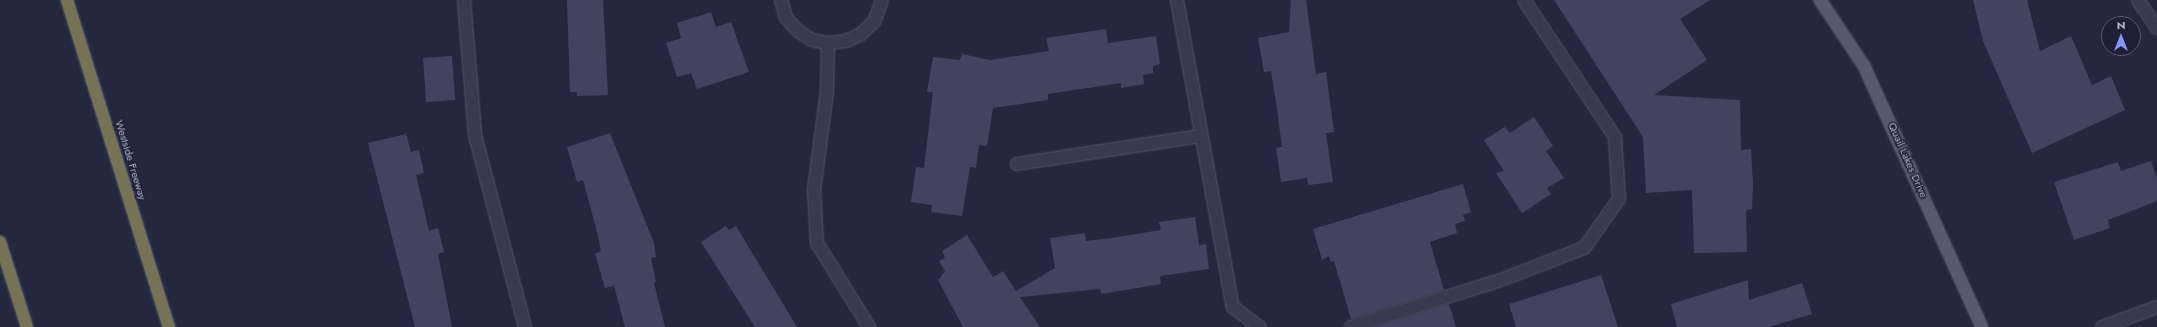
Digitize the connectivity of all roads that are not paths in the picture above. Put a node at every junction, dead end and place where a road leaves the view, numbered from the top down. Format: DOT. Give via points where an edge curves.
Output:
graph roads {
  1 [pos="67,0"];
  2 [pos="464,0"];
  3 [pos="781,0"];
  4 [pos="882,0"];
  5 [pos="1177,0"];
  6 [pos="1524,0"];
  7 [pos="1820,0"];
  8 [pos="2138,0"];
  9 [pos="2157,28"];
  10 [pos="828,43"];
  11 [pos="1201,136"];
  12 [pos="1017,164"];
  13 [pos="0,242"];
  14 [pos="2157,307"];
  15 [pos="27,327"];
  16 [pos="169,327"];
  17 [pos="525,327"];
  18 [pos="869,327"];
  19 [pos="1260,327"];
  20 [pos="1351,327"];
  21 [pos="1982,327"];
  22 [pos="2102,327"];
  1 -- 16 [label="highway, Westside Freeway"];
  2 -- 17 [label="street" via="475,135"];
  3 -- 10 [label="street" via="786,18 798,31 812,40"];
  4 -- 10 [label="street" via="874,22 861,34 846,41"];
  5 -- 11 [label="street"];
  6 -- 20 [label="street" via="1615,137 1619,199 1584,248 1501,280"];
  7 -- 21 [label="main road, Quail Lakes Drive" via="1864,66"];
  8 -- 9 [label="street"];
  10 -- 18 [label="street" via="827,92 814,189 817,243"];
  11 -- 12 [label="street"];
  11 -- 19 [label="street" via="1233,307"];
  13 -- 15 [label="highway"];
  14 -- 22 [label="street"];
}
